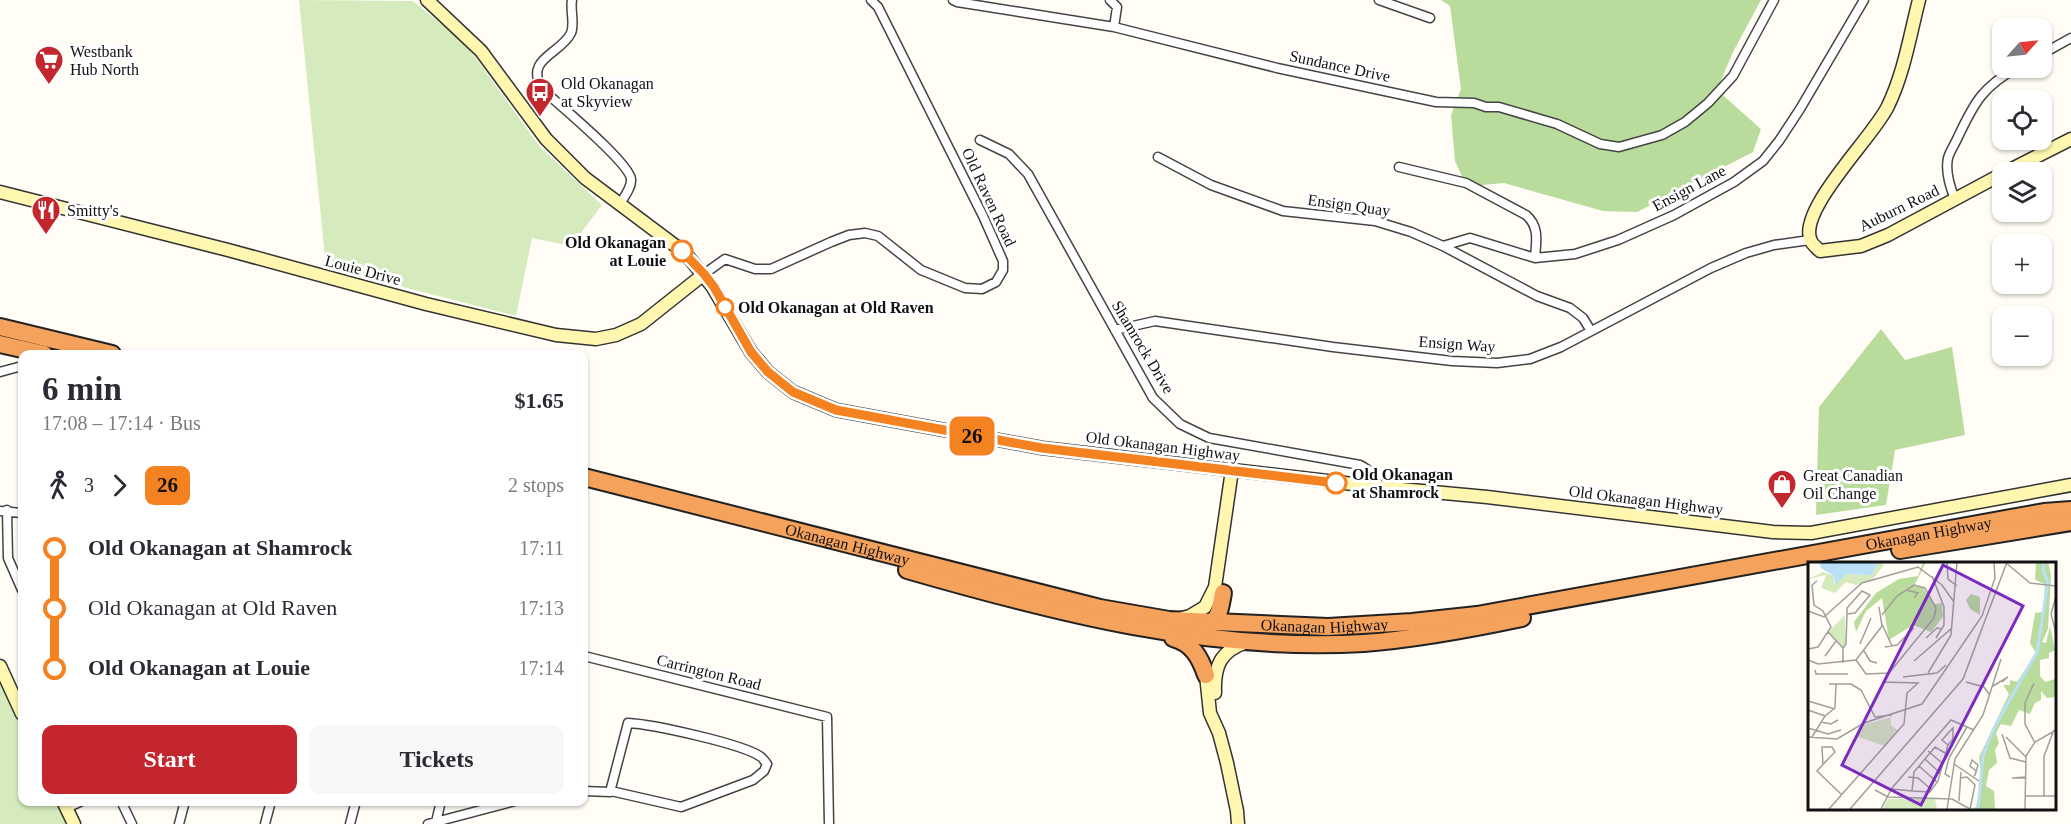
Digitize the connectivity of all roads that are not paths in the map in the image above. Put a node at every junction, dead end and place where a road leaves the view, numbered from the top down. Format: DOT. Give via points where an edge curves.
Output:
graph roads {
  1 [pos="427,0"];
  2 [pos="572,0"];
  3 [pos="871,0"];
  4 [pos="953,0"];
  5 [pos="1110,0"];
  6 [pos="1379,0"];
  7 [pos="1774,0"];
  8 [pos="1864,0"];
  9 [pos="1919,0"];
  10 [pos="1430,18"];
  11 [pos="1114,27"];
  12 [pos="2071,39"];
  13 [pos="2052,49"];
  14 [pos="1998,78"];
  15 [pos="2071,139"];
  16 [pos="980,140"];
  17 [pos="1158,157"];
  18 [pos="2026,162"];
  19 [pos="1399,167"];
  20 [pos="1992,179"];
  21 [pos="0,192"];
  22 [pos="1955,199"];
  23 [pos="620,204"];
  24 [pos="1810,240"];
  25 [pos="1443,246"];
  26 [pos="1535,258"];
  27 [pos="704,274"];
  28 [pos="0,327"];
  29 [pos="1115,330"];
  30 [pos="1591,331"];
  31 [pos="0,335"];
  32 [pos="0,344"];
  33 [pos="26,350"];
  34 [pos="59,350"];
  35 [pos="95,350"];
  36 [pos="18,367"];
  37 [pos="0,372"];
  38 [pos="1232,470"];
  39 [pos="588,478"];
  40 [pos="2071,486"];
  41 [pos="1379,488"];
  42 [pos="588,489"];
  43 [pos="3,510"];
  44 [pos="2071,510"];
  45 [pos="18,512"];
  46 [pos="2071,522"];
  47 [pos="1223,538"];
  48 [pos="1834,562"];
  49 [pos="1808,566"];
  50 [pos="18,581"];
  51 [pos="1223,593"];
  52 [pos="1169,620"];
  53 [pos="1273,626"];
  54 [pos="1143,629"];
  55 [pos="1212,631"];
  56 [pos="1249,642"];
  57 [pos="588,657"];
  58 [pos="0,666"];
  59 [pos="1206,675"];
  60 [pos="18,705"];
  61 [pos="1219,733"];
  62 [pos="588,790"];
  63 [pos="611,791"];
  64 [pos="65,806"];
  65 [pos="123,806"];
  66 [pos="184,806"];
  67 [pos="270,806"];
  68 [pos="355,806"];
  69 [pos="439,806"];
  70 [pos="496,806"];
  71 [pos="431,823"];
  72 [pos="74,824"];
  73 [pos="132,824"];
  74 [pos="179,824"];
  75 [pos="265,824"];
  76 [pos="350,824"];
  77 [pos="829,824"];
  78 [pos="1238,824"];
  1 -- 23 [label="street, Old Okanagan Highway" via="481,51 546,139 585,178"];
  2 -- 23 [label="street" via="572,31 564,44 545,57 538,82 629,173 630,186"];
  3 -- 27 [label="street, Old Raven Road" via="983,216 1002,261 1003,270 996,282 982,289 965,288 921,270 878,236 865,233 849,235 771,269 755,269 725,259"];
  4 -- 11 [label="street, Sundance Drive"];
  5 -- 11 [label="street" via="1117,7"];
  6 -- 10 [label="street"];
  7 -- 11 [label="street, Sundance Drive" via="1733,76 1708,103 1662,135 1619,147 1600,144 1557,124 1499,107 1436,102"];
  8 -- 26 [label="street, Ensign Lane" via="1800,110 1763,161 1674,215 1618,240 1575,254"];
  9 -- 24 [label="street" via="1888,107 1822,195 1809,225"];
  12 -- 13 [label="street"];
  14 -- 22 [label="street" via="1976,100 1948,159 1949,183"];
  15 -- 18 [label="street, Auburn Road"];
  16 -- 29 [label="street, Shamrock Drive" via="1009,154 1028,174"];
  17 -- 25 [label="street, Ensign Quay" via="1211,185 1283,211 1375,221"];
  19 -- 26 [label="street" via="1466,183 1526,215 1536,229"];
  20 -- 22 [label="street, Auburn Road"];
  21 -- 27 [label="street, Louie Drive" via="426,304 556,334 596,339 641,324"];
  22 -- 24 [label="street, Auburn Road" via="1861,246 1820,251"];
  23 -- 27 [label="street, Old Okanagan Highway" via="685,253"];
  24 -- 30 [label="street, Ensign Way" via="1746,253"];
  25 -- 26 [label="street, Ensign Lane" via="1470,238"];
  25 -- 30 [label="street, Ensign Quay" via="1537,296 1570,308"];
  27 -- 38 [label="street, Old Okanagan Highway" via="751,352 768,372 793,392 836,410 1042,448"];
  28 -- 35 [label="highway"];
  29 -- 30 [label="street, Ensign Way" via="1155,321 1334,347 1497,363 1530,359"];
  29 -- 41 [label="street, Shamrock Drive" via="1153,398 1180,424 1209,438 1360,465 1372,472"];
  31 -- 34 [label="highway"];
  32 -- 33 [label="highway"];
  36 -- 37 [label="street"];
  38 -- 41 [label="street, Old Okanagan Highway"];
  38 -- 47 [label="street"];
  39 -- 52 [label="highway, Okanagan Highway" via="1100,608"];
  40 -- 41 [label="street, Old Okanagan Highway" via="1811,533"];
  42 -- 54 [label="highway, Okanagan Highway" via="978,591"];
  43 -- 45 [label="street"];
  43 -- 50 [label="street" via="8,558"];
  44 -- 53 [label="highway, Okanagan Highway" via="1477,615 1328,627"];
  46 -- 48 [label="highway, Okanagan Highway"];
  47 -- 51 [label="street"];
  47 -- 52 [label="street" via="1211,600 1190,616"];
  49 -- 56 [label="highway, Okanagan Highway" via="1398,640"];
  51 -- 53 [label="highway" via="1233,611"];
  51 -- 55 [label="highway"];
  52 -- 55 [label="highway, Okanagan Highway"];
  53 -- 55 [label="highway, Okanagan Highway"];
  54 -- 55 [label="highway" via="1170,625"];
  54 -- 59 [label="highway" via="1189,645"];
  55 -- 56 [label="highway, Okanagan Highway"];
  55 -- 59 [label="highway"];
  56 -- 61 [label="street" via="1225,654 1217,670"];
  57 -- 77 [label="street, Carrington Road" via="827,717"];
  58 -- 60 [label="street"];
  59 -- 61 [label="street" via="1210,713"];
  61 -- 78 [label="street"];
  62 -- 63 [label="street" via="610,792 628,723 742,748 762,757 767,764 753,780 681,807"];
  64 -- 72 [label="street"];
  65 -- 73 [label="street"];
  66 -- 74 [label="street"];
  67 -- 75 [label="street"];
  68 -- 76 [label="street"];
  69 -- 71 [label="street"];
  70 -- 71 [label="street"];
}
